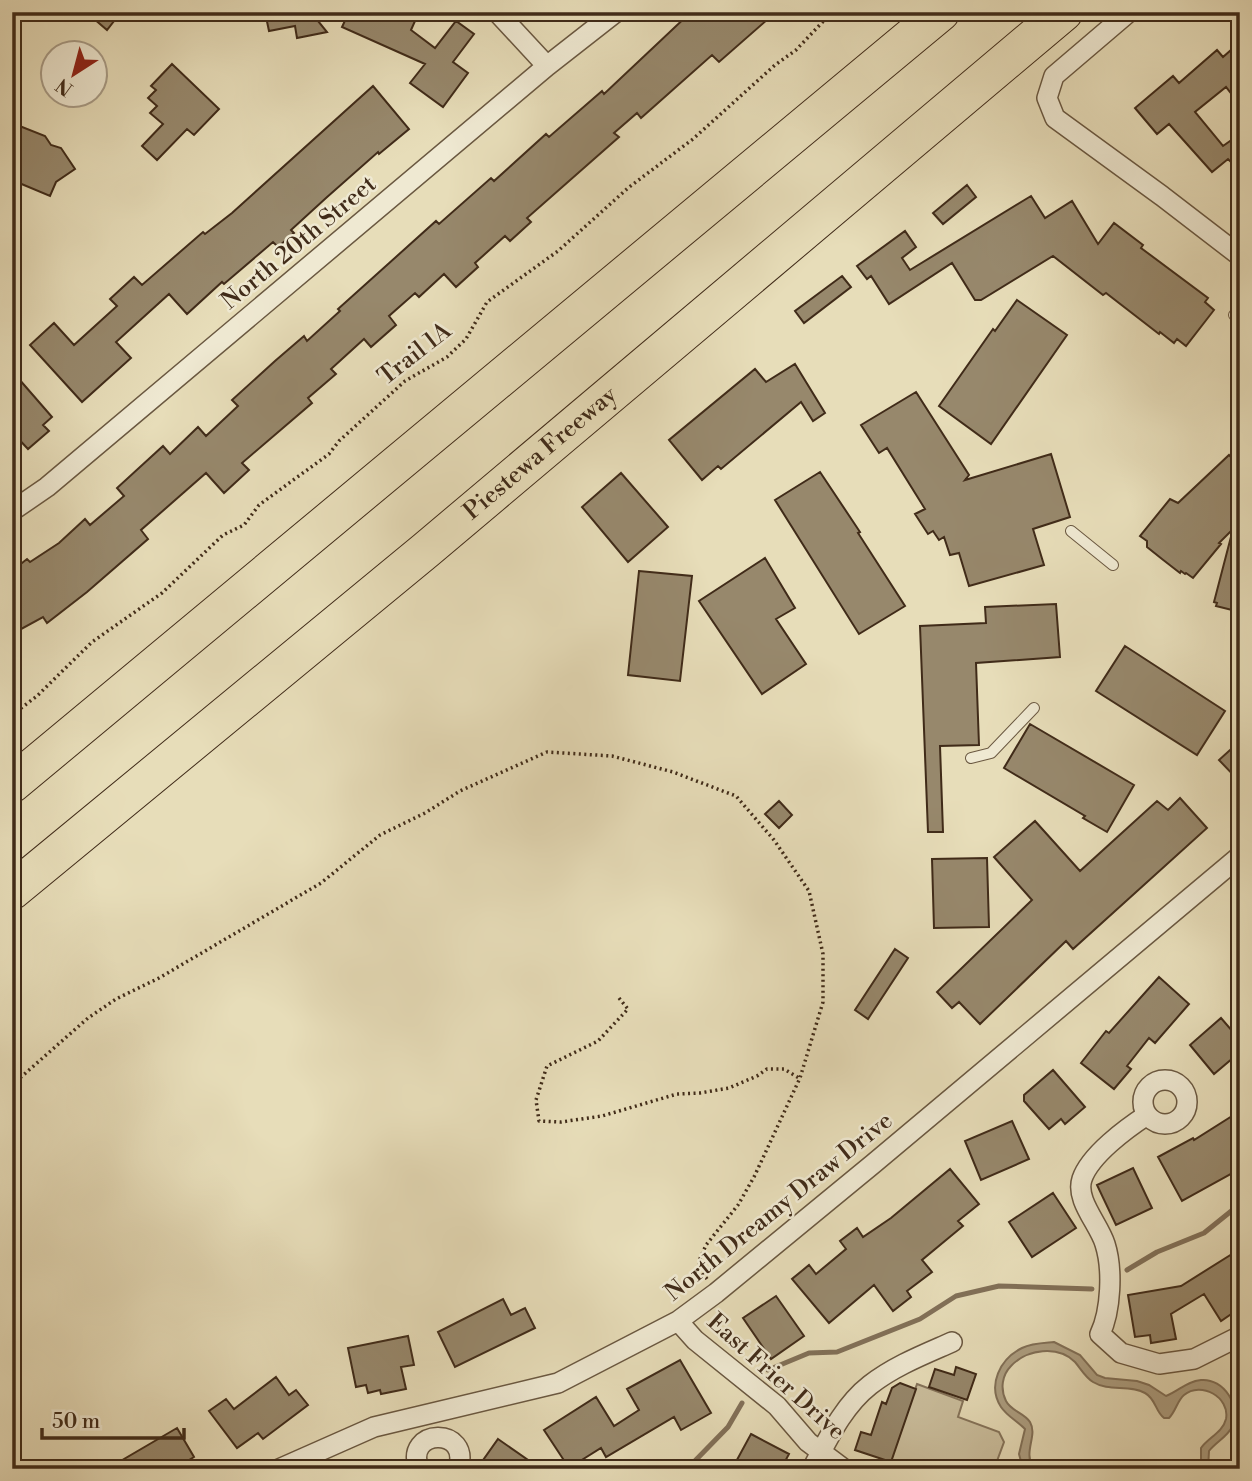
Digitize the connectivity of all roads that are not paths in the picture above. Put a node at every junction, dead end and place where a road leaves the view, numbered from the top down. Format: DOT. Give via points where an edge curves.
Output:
graph roads {
  1 [pos="496,12"];
  2 [pos="616,12"];
  3 [pos="941,12"];
  4 [pos="1064,12"];
  5 [pos="1129,12"];
  6 [pos="547,66"];
  7 [pos="1240,256"];
  8 [pos="12,511"];
  9 [pos="1071,531"];
  10 [pos="1113,565"];
  11 [pos="1034,708"];
  12 [pos="971,758"];
  13 [pos="12,784"];
  14 [pos="1240,856"];
  15 [pos="12,891"];
  16 [pos="1147,1115"];
  17 [pos="678,1321"];
  18 [pos="1240,1336"];
  19 [pos="952,1342"];
  20 [pos="428,1415"];
  21 [pos="432,1437"];
  22 [pos="817,1460"];
  23 [pos="279,1469"];
  24 [pos="419,1469"];
  25 [pos="458,1469"];
  26 [pos="844,1469"];
  1 -- 6 [label="street"];
  2 -- 6 [label="street, North 20th Street"];
  3 -- 13 [label="highway"];
  4 -- 15 [label="highway, Piestewa Freeway" via="426,550"];
  5 -- 7 [label="street" via="1054,76 1047,98 1055,118"];
  6 -- 8 [label="street, North 20th Street" via="47,487"];
  9 -- 10 [label="lane"];
  11 -- 12 [label="lane" via="991,752"];
  14 -- 17 [label="street, North Dreamy Draw Drive" via="909,1135"];
  16 -- 18 [label="street" via="1090,1163 1081,1180 1081,1193 1105,1244 1108,1317 1100,1334 1121,1353 1159,1364 1194,1359"];
  17 -- 20 [label="street, North Dreamy Draw Drive" via="558,1382"];
  17 -- 22 [label="street, East Frier Drive" via="765,1395 804,1438"];
  19 -- 22 [label="street" via="870,1385 839,1419"];
  20 -- 21 [label="street"];
  20 -- 23 [label="street, North Dreamy Draw Drive" via="374,1427"];
  21 -- 24 [label="street" via="417,1453"];
  21 -- 25 [label="street" via="455,1444 460,1456"];
  22 -- 26 [label="street, East Frier Drive"];
}
